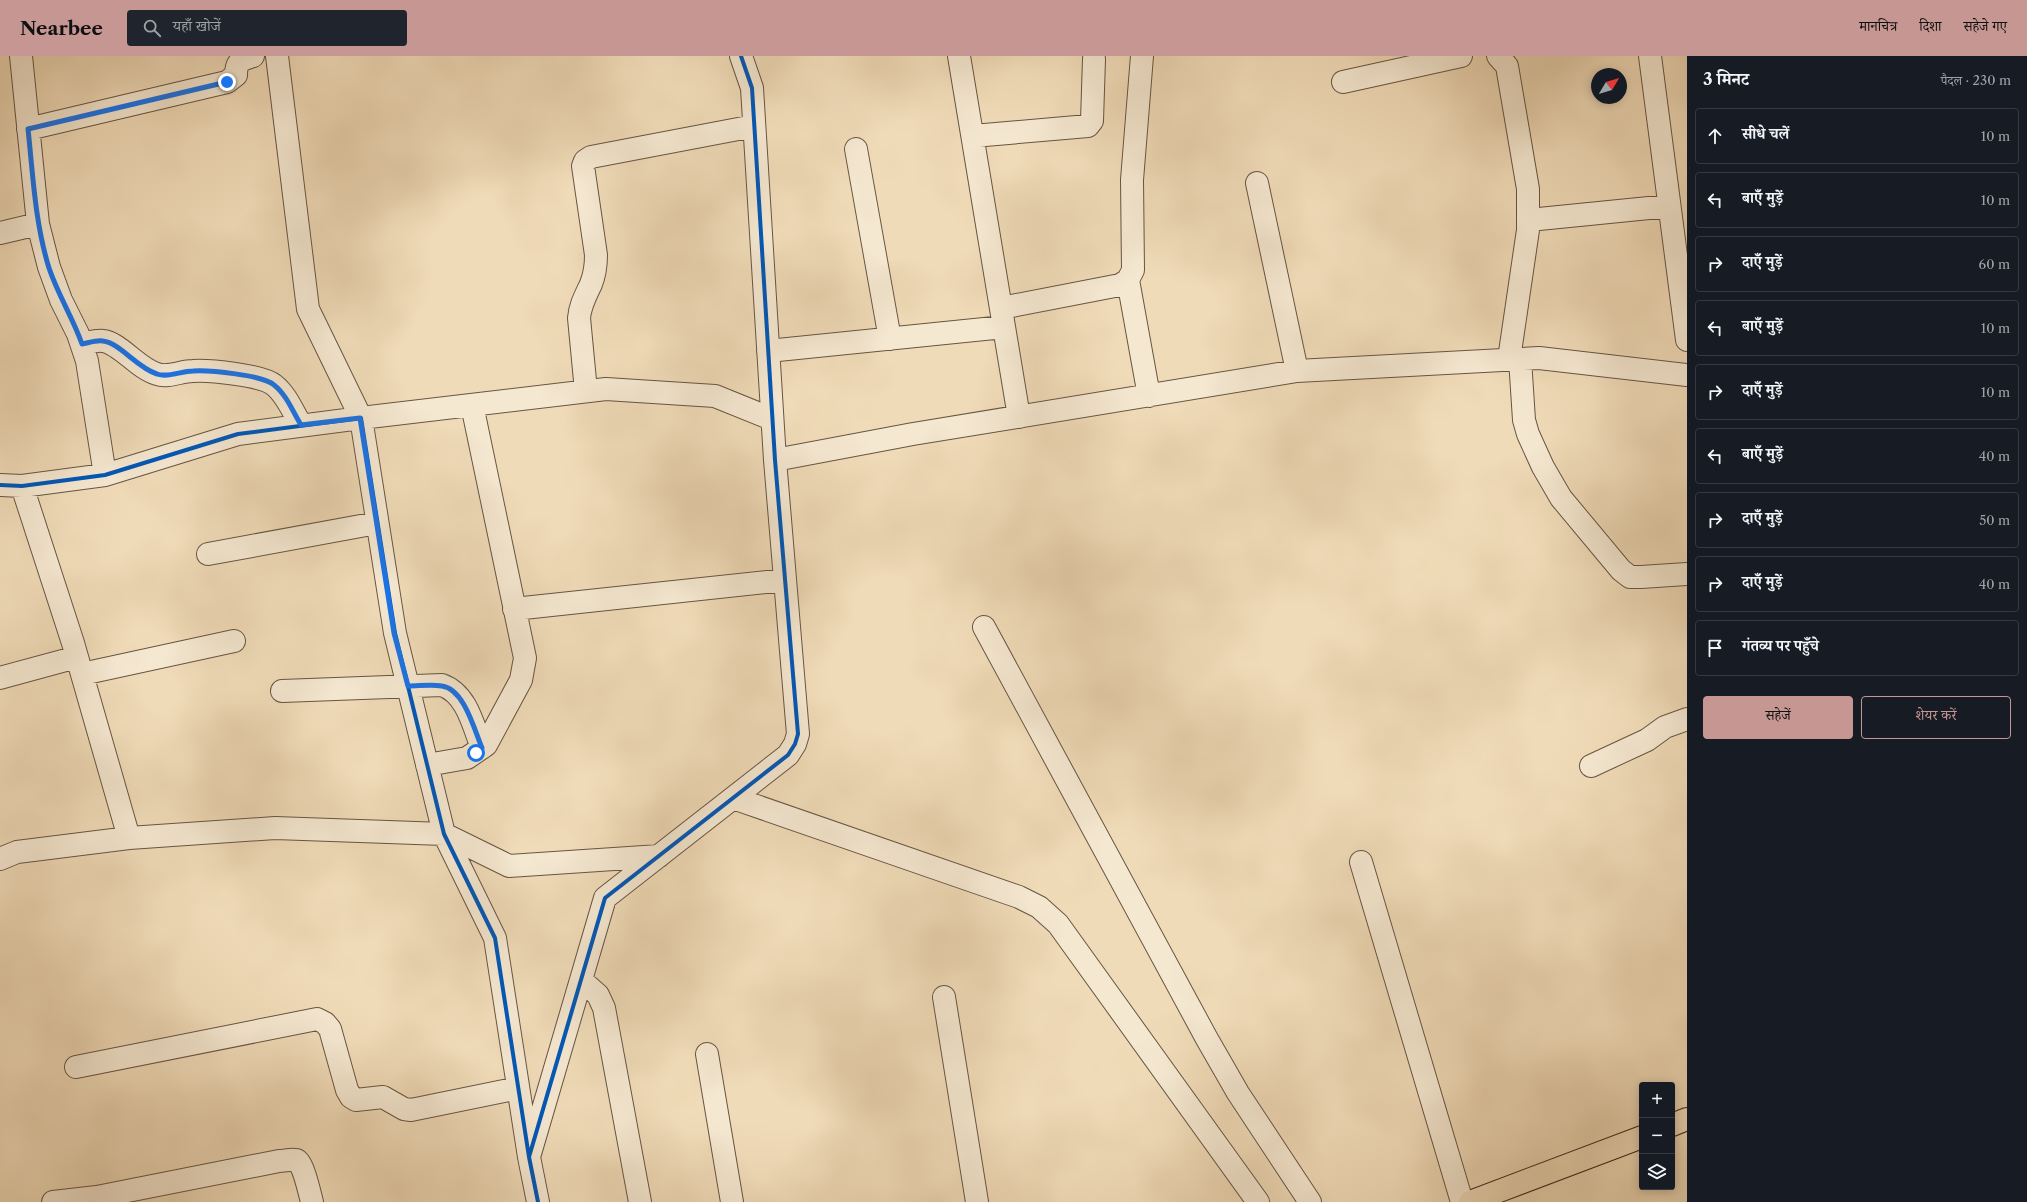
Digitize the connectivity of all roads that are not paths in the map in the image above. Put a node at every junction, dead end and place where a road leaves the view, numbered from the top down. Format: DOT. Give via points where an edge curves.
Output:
graph roads {
  1 [pos="21,56"];
  2 [pos="253,56"];
  3 [pos="277,56"];
  4 [pos="741,56"];
  5 [pos="959,56"];
  6 [pos="1142,56"];
  7 [pos="1460,56"];
  8 [pos="1498,56"];
  9 [pos="1650,56"];
  10 [pos="1094,58"];
  11 [pos="1343,82"];
  12 [pos="754,126"];
  13 [pos="28,129"];
  14 [pos="973,136"];
  15 [pos="856,149"];
  16 [pos="1257,183"];
  17 [pos="1669,206"];
  18 [pos="1529,220"];
  19 [pos="38,224"];
  20 [pos="0,233"];
  21 [pos="1128,280"];
  22 [pos="1685,314"];
  23 [pos="1002,317"];
  24 [pos="890,339"];
  25 [pos="1687,340"];
  26 [pos="82,344"];
  27 [pos="768,351"];
  28 [pos="1515,359"];
  29 [pos="1297,371"];
  30 [pos="1687,375"];
  31 [pos="586,391"];
  32 [pos="1149,396"];
  33 [pos="472,404"];
  34 [pos="1019,417"];
  35 [pos="360,418"];
  36 [pos="772,419"];
  37 [pos="301,425"];
  38 [pos="775,460"];
  39 [pos="105,475"];
  40 [pos="0,485"];
  41 [pos="22,486"];
  42 [pos="377,523"];
  43 [pos="208,554"];
  44 [pos="1687,574"];
  45 [pos="785,580"];
  46 [pos="514,609"];
  47 [pos="984,627"];
  48 [pos="234,641"];
  49 [pos="79,665"];
  50 [pos="0,678"];
  51 [pos="408,686"];
  52 [pos="282,692"];
  53 [pos="1687,719"];
  54 [pos="482,748"];
  55 [pos="427,765"];
  56 [pos="1591,766"];
  57 [pos="733,798"];
  58 [pos="444,834"];
  59 [pos="129,838"];
  60 [pos="659,856"];
  61 [pos="0,859"];
  62 [pos="1361,862"];
  63 [pos="581,980"];
  64 [pos="944,997"];
  65 [pos="707,1054"];
  66 [pos="76,1067"];
  67 [pos="518,1088"];
  68 [pos="1687,1119"];
  69 [pos="1675,1124"];
  70 [pos="1639,1138"];
  71 [pos="529,1157"];
  72 [pos="53,1202"];
  73 [pos="312,1202"];
  74 [pos="538,1202"];
  75 [pos="640,1202"];
  76 [pos="732,1202"];
  77 [pos="977,1202"];
  78 [pos="1258,1202"];
  79 [pos="1310,1202"];
  80 [pos="1462,1202"];
  81 [pos="1470,1202"];
  1 -- 13 [label="street"];
  2 -- 13 [label="street" via="239,60 236,75 227,82"];
  3 -- 35 [label="street" via="308,309"];
  4 -- 12 [label="street" via="752,88"];
  5 -- 14 [label="street"];
  6 -- 21 [label="street" via="1132,180 1133,270"];
  7 -- 11 [label="street"];
  8 -- 18 [label="street" via="1508,66 1528,189"];
  9 -- 17 [label="street"];
  10 -- 14 [label="street" via="1092,121 1088,126"];
  12 -- 27 [label="street"];
  12 -- 31 [label="street" via="591,157 585,161 583,166 596,255 592,282 580,313"];
  13 -- 19 [label="street"];
  14 -- 23 [label="street"];
  15 -- 24 [label="street"];
  16 -- 29 [label="street"];
  17 -- 18 [label="street"];
  17 -- 22 [label="street"];
  18 -- 28 [label="street"];
  19 -- 20 [label="street"];
  19 -- 26 [label="street" via="61,300"];
  21 -- 23 [label="street" via="1120,285"];
  21 -- 32 [label="street"];
  22 -- 25 [label="street"];
  23 -- 24 [label="street"];
  23 -- 34 [label="street"];
  24 -- 27 [label="street"];
  26 -- 37 [label="street" via="106,341 140,367 158,375 195,371 267,380 281,393"];
  26 -- 39 [label="street" via="87,360"];
  27 -- 36 [label="street"];
  28 -- 29 [label="street"];
  28 -- 30 [label="street" via="1540,358"];
  28 -- 44 [label="street" via="1528,434 1561,498 1621,570 1630,577"];
  29 -- 32 [label="street"];
  31 -- 33 [label="street"];
  31 -- 36 [label="street" via="606,388 715,396"];
  32 -- 34 [label="street"];
  33 -- 35 [label="street"];
  33 -- 46 [label="street"];
  34 -- 38 [label="street"];
  35 -- 37 [label="street"];
  35 -- 42 [label="street"];
  36 -- 38 [label="street"];
  37 -- 39 [label="street" via="238,434"];
  38 -- 45 [label="street"];
  39 -- 41 [label="street"];
  40 -- 41 [label="street"];
  41 -- 49 [label="street"];
  42 -- 43 [label="street"];
  42 -- 51 [label="street" via="394,633"];
  45 -- 46 [label="street"];
  45 -- 57 [label="street" via="798,734 788,755"];
  46 -- 54 [label="street" via="525,658 524,669 521,680"];
  47 -- 79 [label="street" via="1207,1039 1238,1093"];
  48 -- 49 [label="street"];
  49 -- 50 [label="street"];
  49 -- 59 [label="street"];
  51 -- 52 [label="street"];
  51 -- 54 [label="street" via="442,686 452,689 460,696"];
  51 -- 55 [label="street"];
  53 -- 56 [label="street" via="1665,727 1647,740"];
  54 -- 55 [label="street" via="467,758"];
  55 -- 58 [label="street"];
  57 -- 60 [label="street"];
  57 -- 78 [label="street" via="1020,897 1039,907 1058,924"];
  58 -- 59 [label="street" via="275,828"];
  58 -- 60 [label="street" via="509,866"];
  58 -- 67 [label="street" via="495,938"];
  59 -- 61 [label="street" via="17,852"];
  60 -- 63 [label="street" via="605,898"];
  62 -- 80 [label="street"];
  63 -- 71 [label="street"];
  63 -- 75 [label="street" via="598,995 604,1008"];
  64 -- 77 [label="street"];
  65 -- 76 [label="street"];
  66 -- 67 [label="street" via="317,1019 330,1029 347,1090 356,1100 383,1097 404,1109 411,1110"];
  67 -- 71 [label="street"];
  68 -- 69 [label="main road"];
  70 -- 81 [label="main road"];
  71 -- 74 [label="street"];
  72 -- 73 [label="street" via="97,1197 279,1161 296,1160 302,1168"];
}
